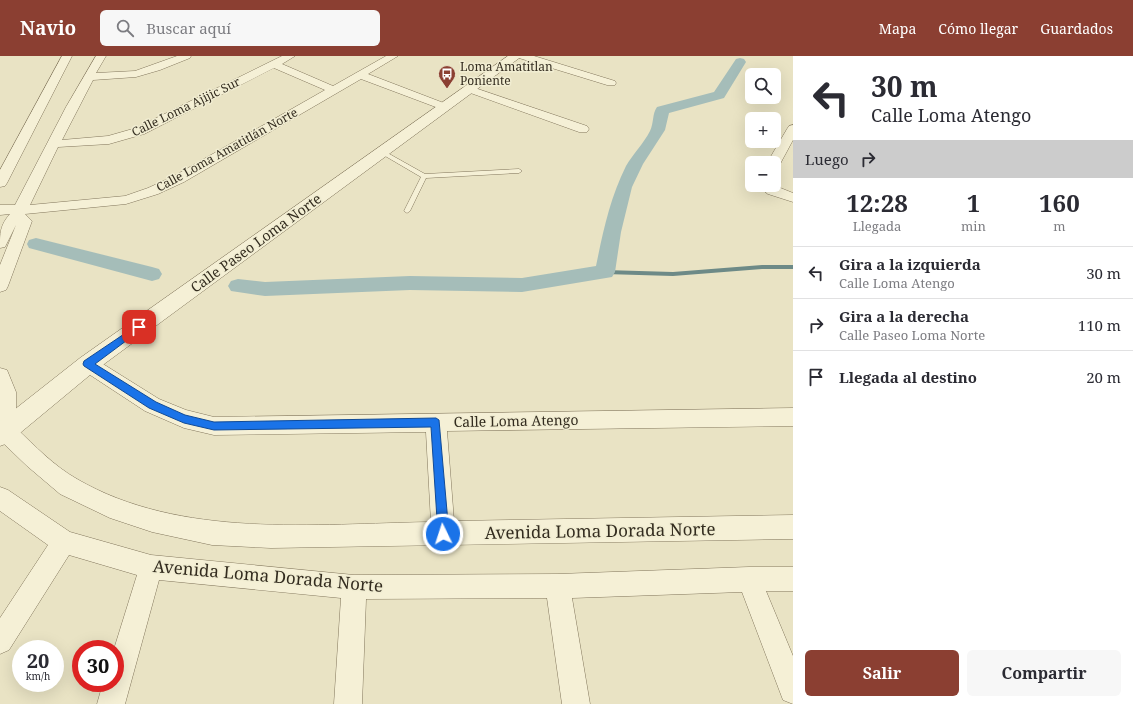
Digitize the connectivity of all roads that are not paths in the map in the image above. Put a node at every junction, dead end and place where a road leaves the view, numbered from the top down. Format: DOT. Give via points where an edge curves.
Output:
graph roads {
  1 [pos="67,56"];
  2 [pos="101,56"];
  3 [pos="186,56"];
  4 [pos="290,56"];
  5 [pos="393,56"];
  6 [pos="516,56"];
  7 [pos="523,56"];
  8 [pos="273,64"];
  9 [pos="360,75"];
  10 [pos="88,77"];
  11 [pos="611,83"];
  12 [pos="469,89"];
  13 [pos="334,90"];
  14 [pos="445,107"];
  15 [pos="583,129"];
  16 [pos="793,129"];
  17 [pos="54,144"];
  18 [pos="382,152"];
  19 [pos="778,156"];
  20 [pos="519,171"];
  21 [pos="424,176"];
  22 [pos="0,183"];
  23 [pos="776,192"];
  24 [pos="793,198"];
  25 [pos="0,210"];
  26 [pos="407,211"];
  27 [pos="18,213"];
  28 [pos="0,243"];
  29 [pos="0,286"];
  30 [pos="88,364"];
  31 [pos="0,376"];
  32 [pos="791,420"];
  33 [pos="436,423"];
  34 [pos="2,430"];
  35 [pos="0,498"];
  36 [pos="793,527"];
  37 [pos="443,534"];
  38 [pos="64,542"];
  39 [pos="151,567"];
  40 [pos="749,579"];
  41 [pos="793,579"];
  42 [pos="558,586"];
  43 [pos="354,588"];
  44 [pos="0,641"];
  45 [pos="793,690"];
  46 [pos="110,704"];
  47 [pos="348,704"];
  48 [pos="576,704"];
  1 -- 22 [label="street"];
  2 -- 10 [label="street"];
  3 -- 10 [label="street" via="136,74"];
  4 -- 8 [label="street, Calle Loma Ajijic Sur"];
  5 -- 9 [label="street, Calle Loma Amatitlán Norte"];
  6 -- 12 [label="street, Calle Paseo Loma Norte"];
  7 -- 11 [label="street"];
  8 -- 13 [label="street"];
  8 -- 17 [label="street, Calle Loma Ajijic Sur" via="130,134 109,140"];
  9 -- 13 [label="street, Calle Loma Amatitlán Norte"];
  9 -- 14 [label="street"];
  10 -- 17 [label="street"];
  12 -- 14 [label="street, Calle Paseo Loma Norte"];
  12 -- 15 [label="street"];
  13 -- 27 [label="street, Calle Loma Amatitlán Norte" via="179,179 153,191 126,200"];
  14 -- 18 [label="street, Calle Paseo Loma Norte"];
  16 -- 19 [label="street"];
  17 -- 27 [label="street"];
  18 -- 21 [label="lane"];
  18 -- 30 [label="street, Calle Paseo Loma Norte"];
  20 -- 21 [label="lane"];
  21 -- 26 [label="lane"];
  23 -- 24 [label="street"];
  25 -- 27 [label="street, Calle Loma Amatitlán Norte"];
  27 -- 28 [label="street" via="9,223"];
  27 -- 29 [label="street" via="25,221"];
  30 -- 33 [label="street, Calle Loma Atengo" via="152,405 184,419 214,426"];
  30 -- 34 [label="street, Calle Paseo Loma Norte"];
  31 -- 34 [label="street" via="6,392"];
  32 -- 33 [label="street, Calle Loma Atengo"];
  33 -- 37 [label="street"];
  34 -- 37 [label="street, Avenida Loma Dorada Norte" via="68,486 110,507 152,521 212,533 271,536"];
  35 -- 38 [label="street, Avenida Loma Dorada Norte"];
  36 -- 37 [label="street, Avenida Loma Dorada Norte"];
  38 -- 39 [label="street, Avenida Loma Dorada Norte"];
  38 -- 44 [label="street"];
  39 -- 43 [label="street, Avenida Loma Dorada Norte"];
  39 -- 46 [label="street"];
  40 -- 41 [label="street, Avenida Loma Dorada Norte"];
  40 -- 42 [label="street, Avenida Loma Dorada Norte"];
  40 -- 45 [label="street"];
  42 -- 43 [label="street, Avenida Loma Dorada Norte"];
  42 -- 48 [label="street"];
  43 -- 47 [label="street"];
}
